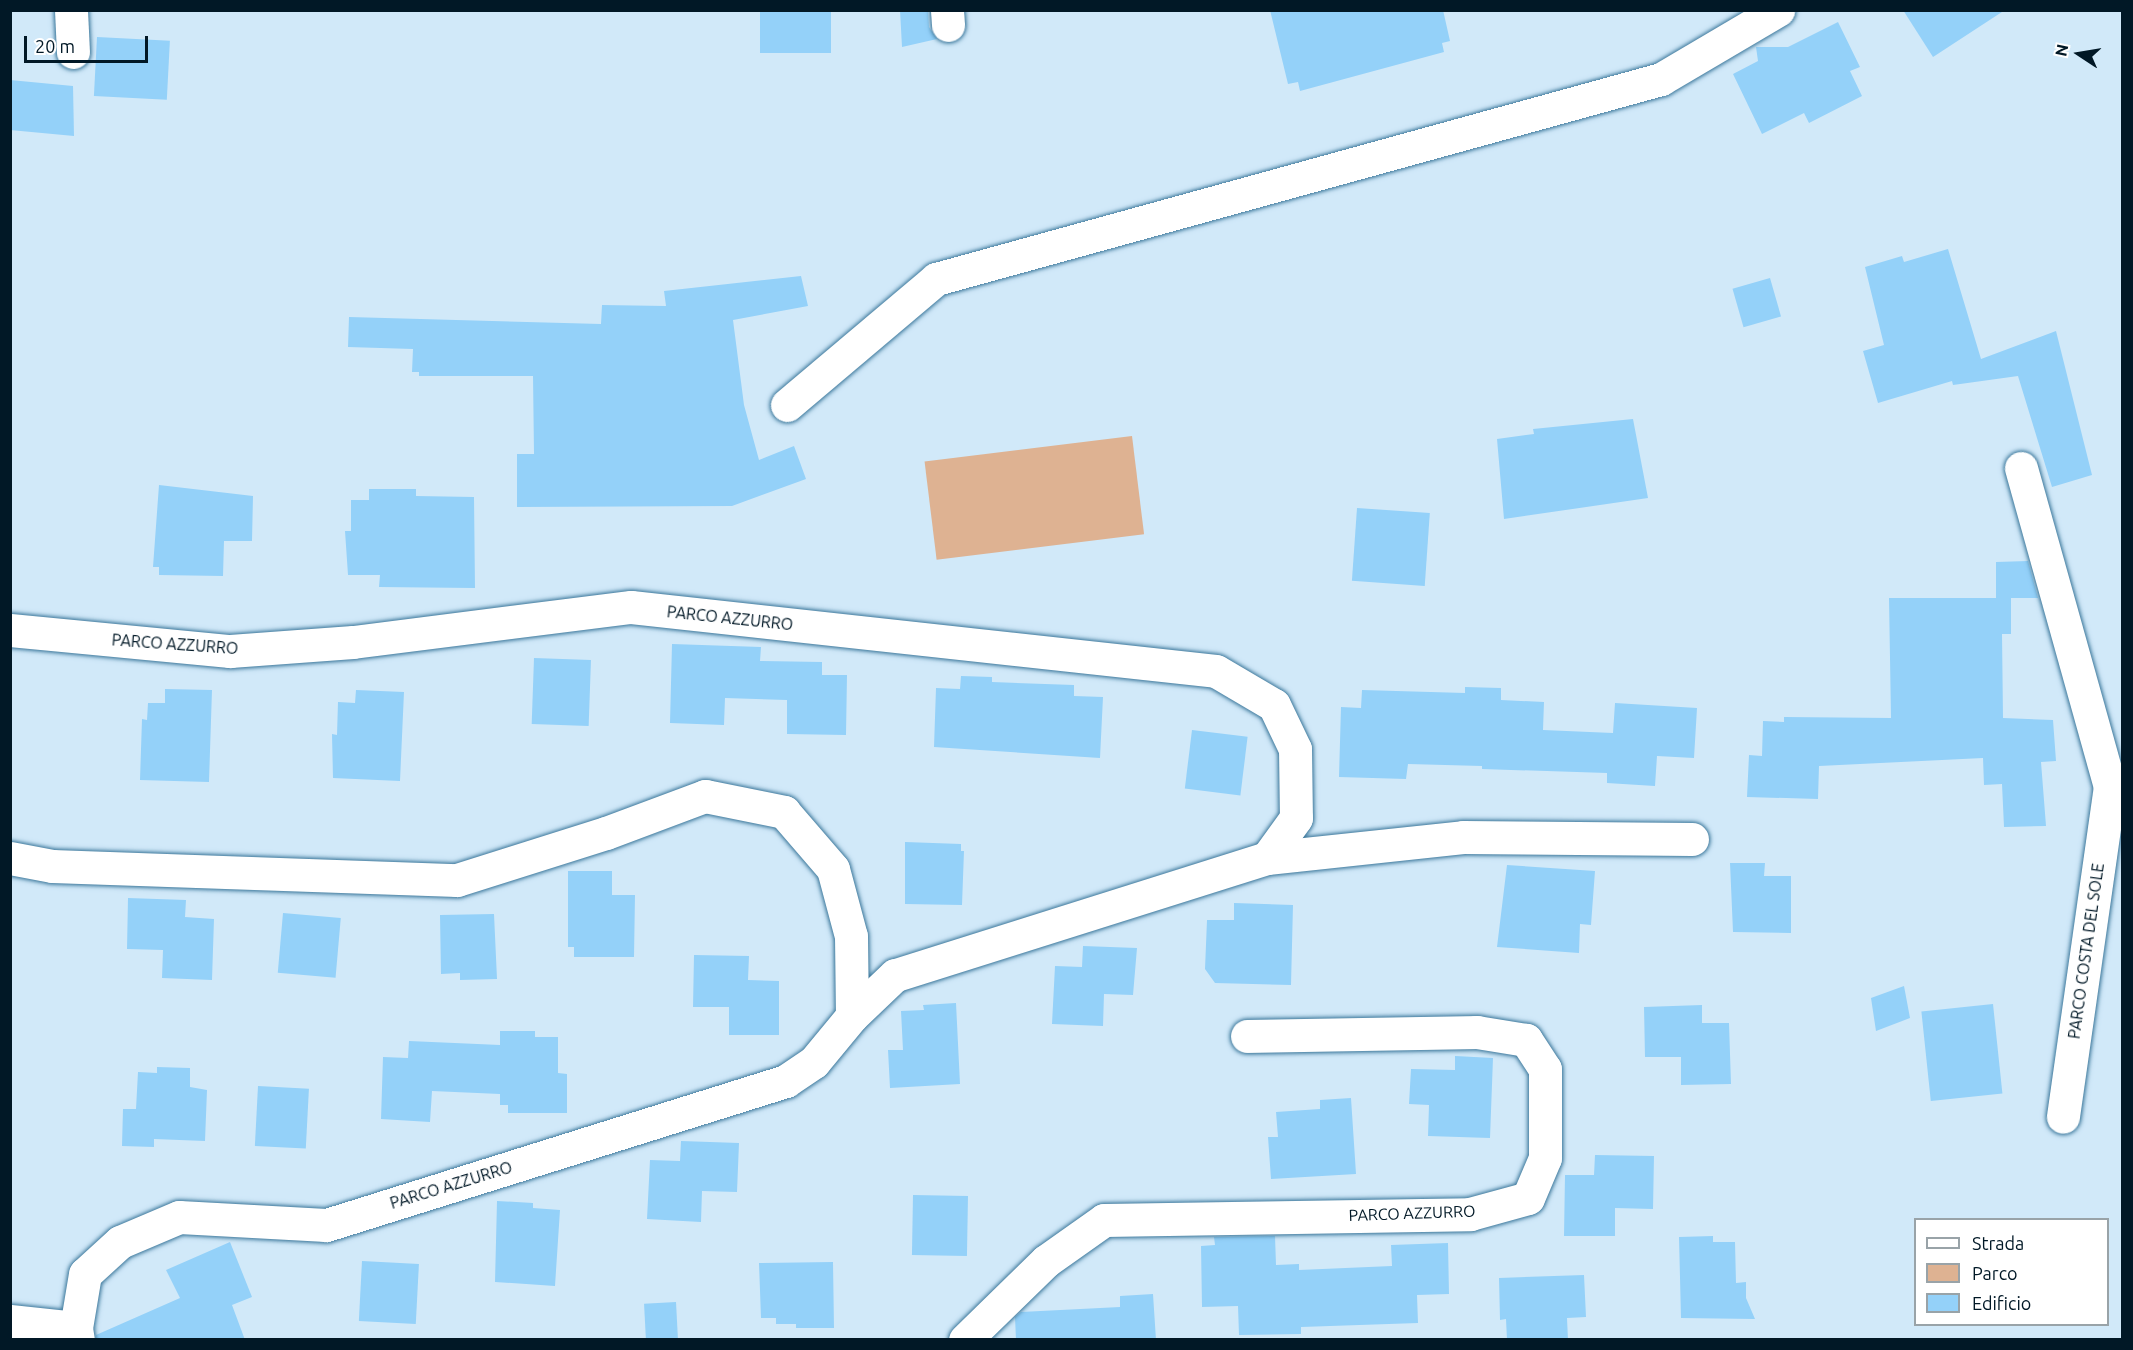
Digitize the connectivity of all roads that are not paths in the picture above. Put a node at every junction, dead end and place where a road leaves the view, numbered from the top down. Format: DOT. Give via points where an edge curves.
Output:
graph roads {
  1 [pos="71,10"];
  2 [pos="1778,10"];
  3 [pos="74,52"];
  4 [pos="787,405"];
  5 [pos="2021,468"];
  6 [pos="10,630"];
  7 [pos="2116,785"];
  8 [pos="1692,839"];
  9 [pos="10,858"];
  10 [pos="1268,858"];
  11 [pos="852,1016"];
  12 [pos="1247,1036"];
  13 [pos="2063,1117"];
  14 [pos="10,1321"];
  15 [pos="77,1334"];
  16 [pos="965,1340"];
  1 -- 3 [label="street"];
  2 -- 4 [label="street" via="1661,79 936,279"];
  5 -- 7 [label="street, PARCO COSTA DEL SOLE"];
  6 -- 10 [label="street, PARCO AZZURRO" via="230,651 354,642 631,607 1216,671 1274,705 1295,748 1296,818"];
  7 -- 13 [label="street, PARCO COSTA DEL SOLE"];
  8 -- 10 [label="street, PARCO AZZURRO" via="1463,837"];
  9 -- 11 [label="street" via="52,866 457,880 606,833 705,796 784,812 833,868 851,936"];
  10 -- 11 [label="street, PARCO AZZURRO" via="895,975"];
  11 -- 15 [label="street, PARCO AZZURRO" via="814,1062 786,1080 326,1225 179,1218 120,1242 85,1274"];
  12 -- 16 [label="street, PARCO AZZURRO" via="1477,1032 1526,1040 1545,1069 1545,1158 1528,1198 1470,1214 1104,1220 1046,1261"];
  14 -- 15 [label="street, PARCO AZZURRO"];
}
